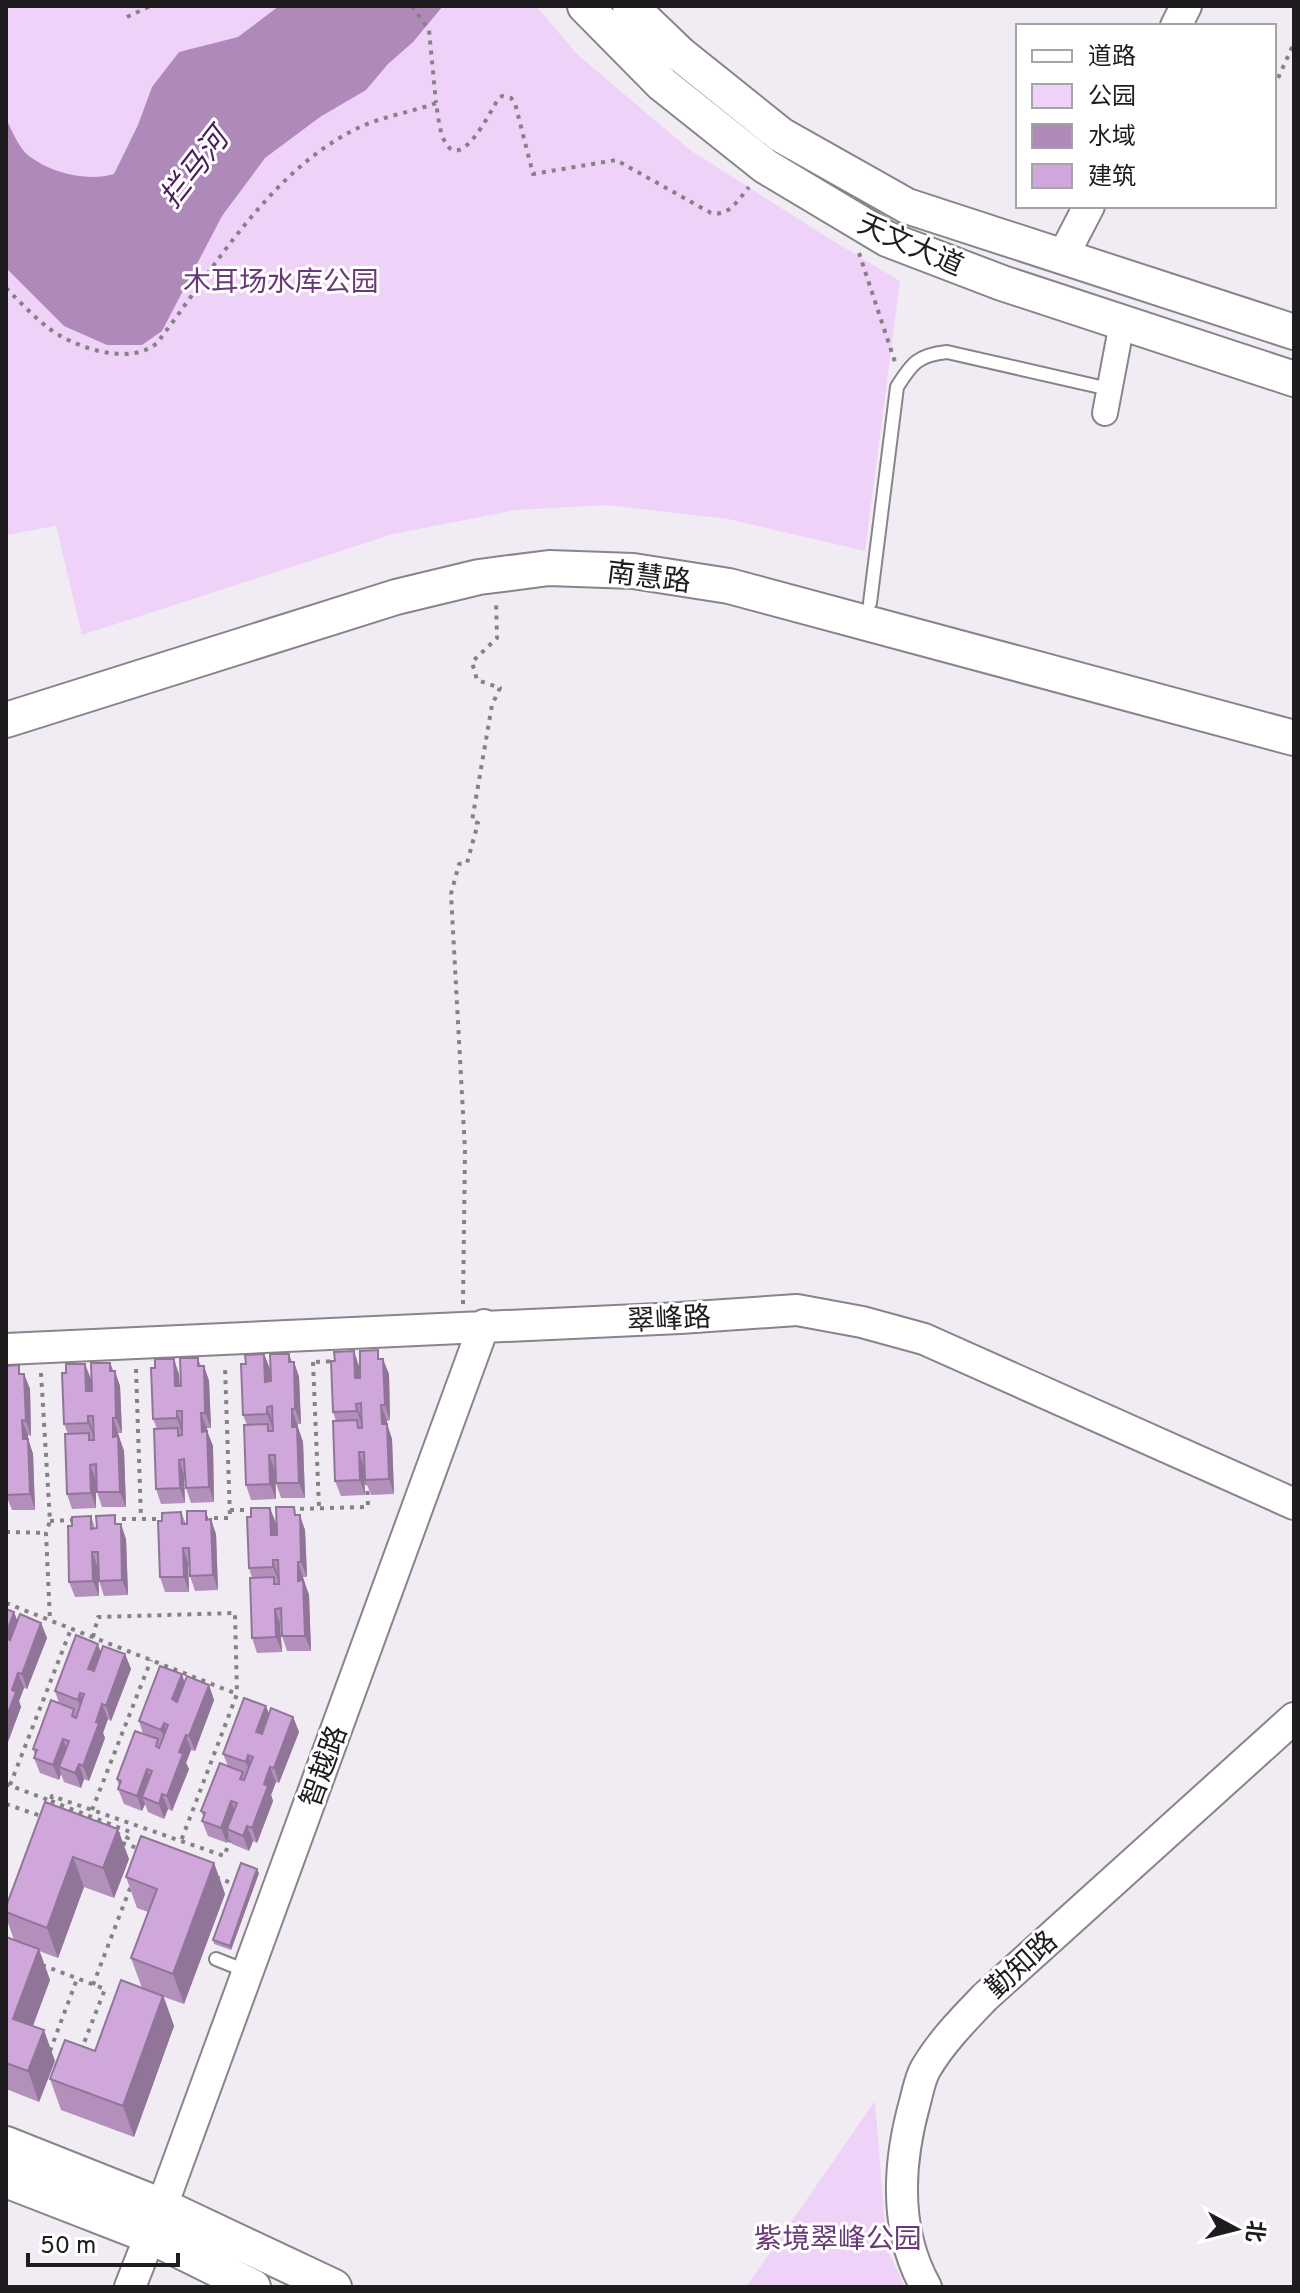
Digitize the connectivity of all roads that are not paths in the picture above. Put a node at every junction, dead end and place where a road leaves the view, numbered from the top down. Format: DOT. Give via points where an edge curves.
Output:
graph roads {
  1 [pos="630,6"];
  2 [pos="1186,6"];
  3 [pos="594,16"];
  4 [pos="1177,24"];
  5 [pos="1088,208"];
  6 [pos="1062,258"];
  7 [pos="1122,323"];
  8 [pos="1294,332"];
  9 [pos="1294,379"];
  10 [pos="1107,401"];
  11 [pos="870,603"];
  12 [pos="6,698"];
  13 [pos="1294,716"];
  14 [pos="6,720"];
  15 [pos="1294,738"];
  16 [pos="474,1326"];
  17 [pos="6,1349"];
  18 [pos="1294,1504"];
  19 [pos="1294,1718"];
  20 [pos="216,1959"];
  21 [pos="247,1972"];
  22 [pos="6,2144"];
  23 [pos="6,2180"];
  24 [pos="156,2221"];
  25 [pos="130,2287"];
  26 [pos="253,2287"];
  27 [pos="334,2287"];
  28 [pos="926,2287"];
  1 -- 6 [label="main road, 天文大道" via="680,54 781,135 907,206"];
  2 -- 4 [label="street"];
  3 -- 7 [label="main road, 天文大道" via="662,84 765,166 887,239"];
  5 -- 6 [label="street"];
  6 -- 8 [label="main road, 天文大道"];
  7 -- 9 [label="main road, 天文大道"];
  7 -- 10 [label="street"];
  10 -- 11 [label="lane" via="947,352 927,354 910,366 897,387"];
  11 -- 12 [label="main road, 南慧路" via="734,567 635,550 546,548 476,555 389,577"];
  11 -- 13 [label="main road, 南慧路"];
  14 -- 15 [label="main road, 南慧路" via="396,597 479,577 549,568 633,571 729,586"];
  16 -- 17 [label="street, 翠峰路"];
  16 -- 18 [label="street, 翠峰路" via="797,1310 862,1322 924,1339"];
  16 -- 21 [label="street, 智越路"];
  19 -- 28 [label="street, 勤知路" via="985,1997 925,2070 905,2139 901,2184 904,2226"];
  20 -- 21 [label="lane"];
  21 -- 24 [label="street, 智越路"];
  22 -- 24 [label="main road"];
  23 -- 24 [label="main road"];
  24 -- 25 [label="street, 智越路"];
  24 -- 26 [label="main road"];
  24 -- 27 [label="main road"];
}
